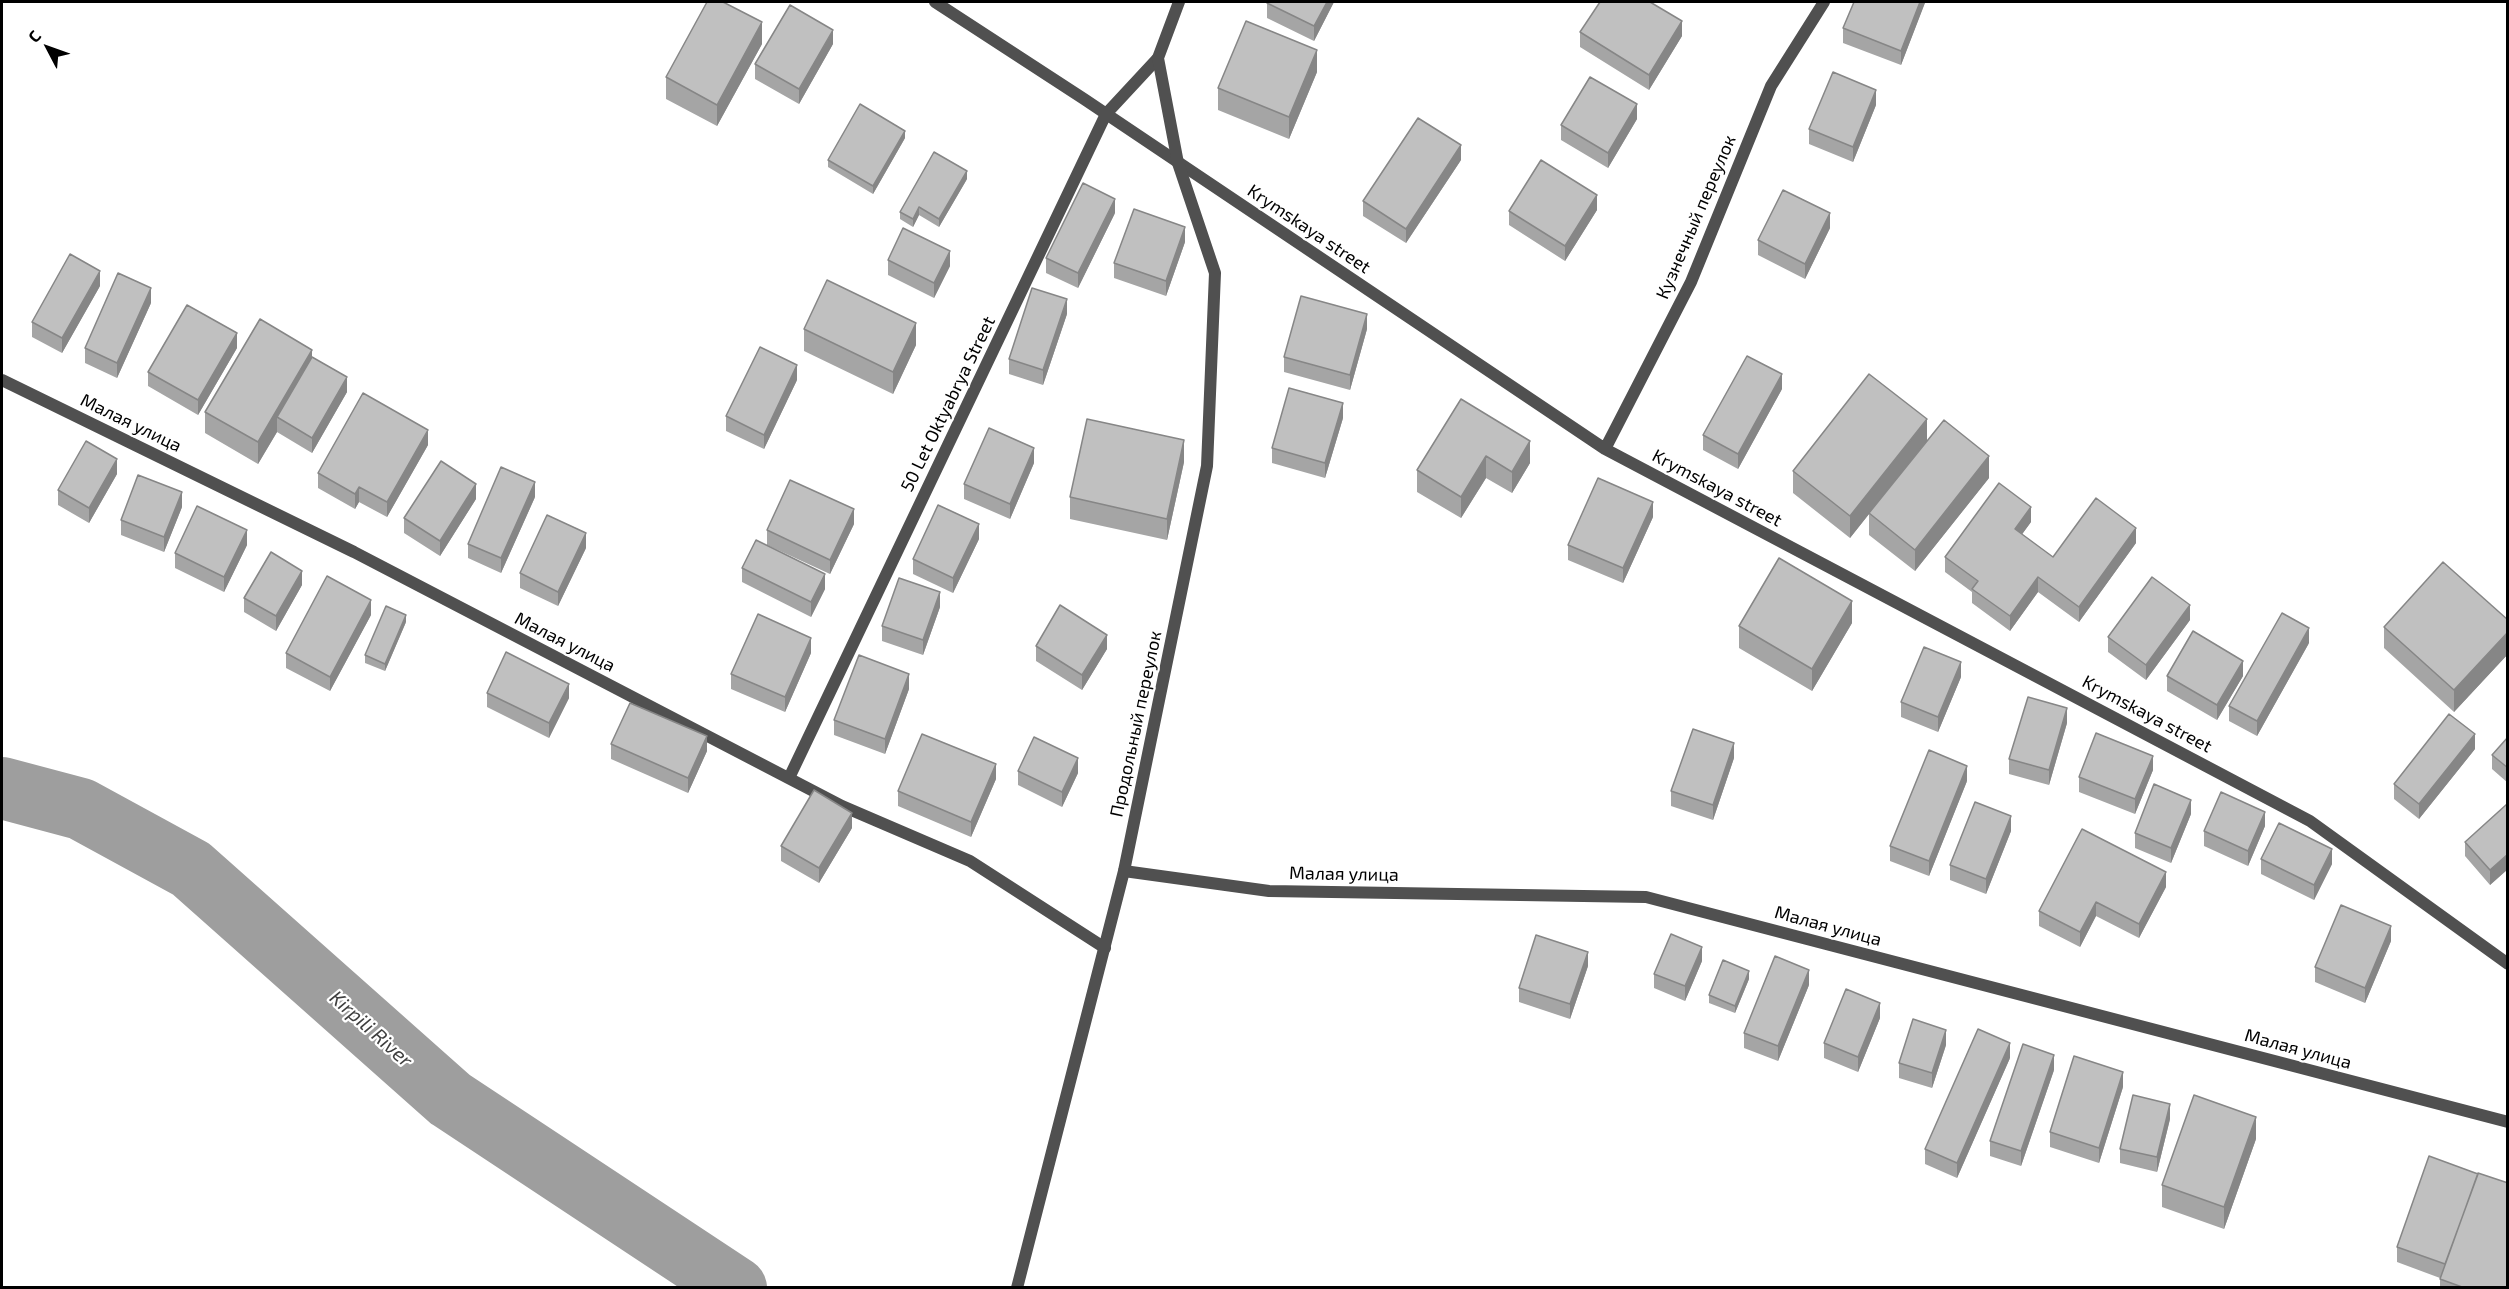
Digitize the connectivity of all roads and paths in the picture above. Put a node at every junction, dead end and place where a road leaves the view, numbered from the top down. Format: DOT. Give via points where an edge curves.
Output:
graph roads {
  1 [pos="935,2"];
  2 [pos="1179,2"];
  3 [pos="1824,2"];
  4 [pos="1158,58"];
  5 [pos="1106,114"];
  6 [pos="1178,163"];
  7 [pos="2,380"];
  8 [pos="1605,449"];
  9 [pos="789,778"];
  10 [pos="1124,870"];
  11 [pos="1105,948"];
  12 [pos="2508,964"];
  13 [pos="2508,1122"];
  14 [pos="1017,1287"];
  1 -- 5 [label="street, Krymskaya street"];
  2 -- 4 [label="street, 50 Let Oktyabrya Street"];
  3 -- 8 [label="street, Кузнечный переулок" via="1771,86 1691,282"];
  4 -- 5 [label="street, 50 Let Oktyabrya Street"];
  4 -- 6 [label="street"];
  5 -- 6 [label="street, Krymskaya street"];
  5 -- 9 [label="street, 50 Let Oktyabrya Street"];
  6 -- 8 [label="street, Krymskaya street"];
  6 -- 10 [label="street, Продольный переулок" via="1215,273 1207,466"];
  7 -- 9 [label="street, Малая улица" via="354,552"];
  8 -- 12 [label="street, Krymskaya street" via="2310,820"];
  9 -- 11 [label="street, Малая улица" via="842,806 970,861"];
  10 -- 11 [label="street, Продольный переулок"];
  10 -- 13 [label="street, Малая улица" via="1269,891 1646,897"];
  11 -- 14 [label="street, Продольный переулок"];
}
